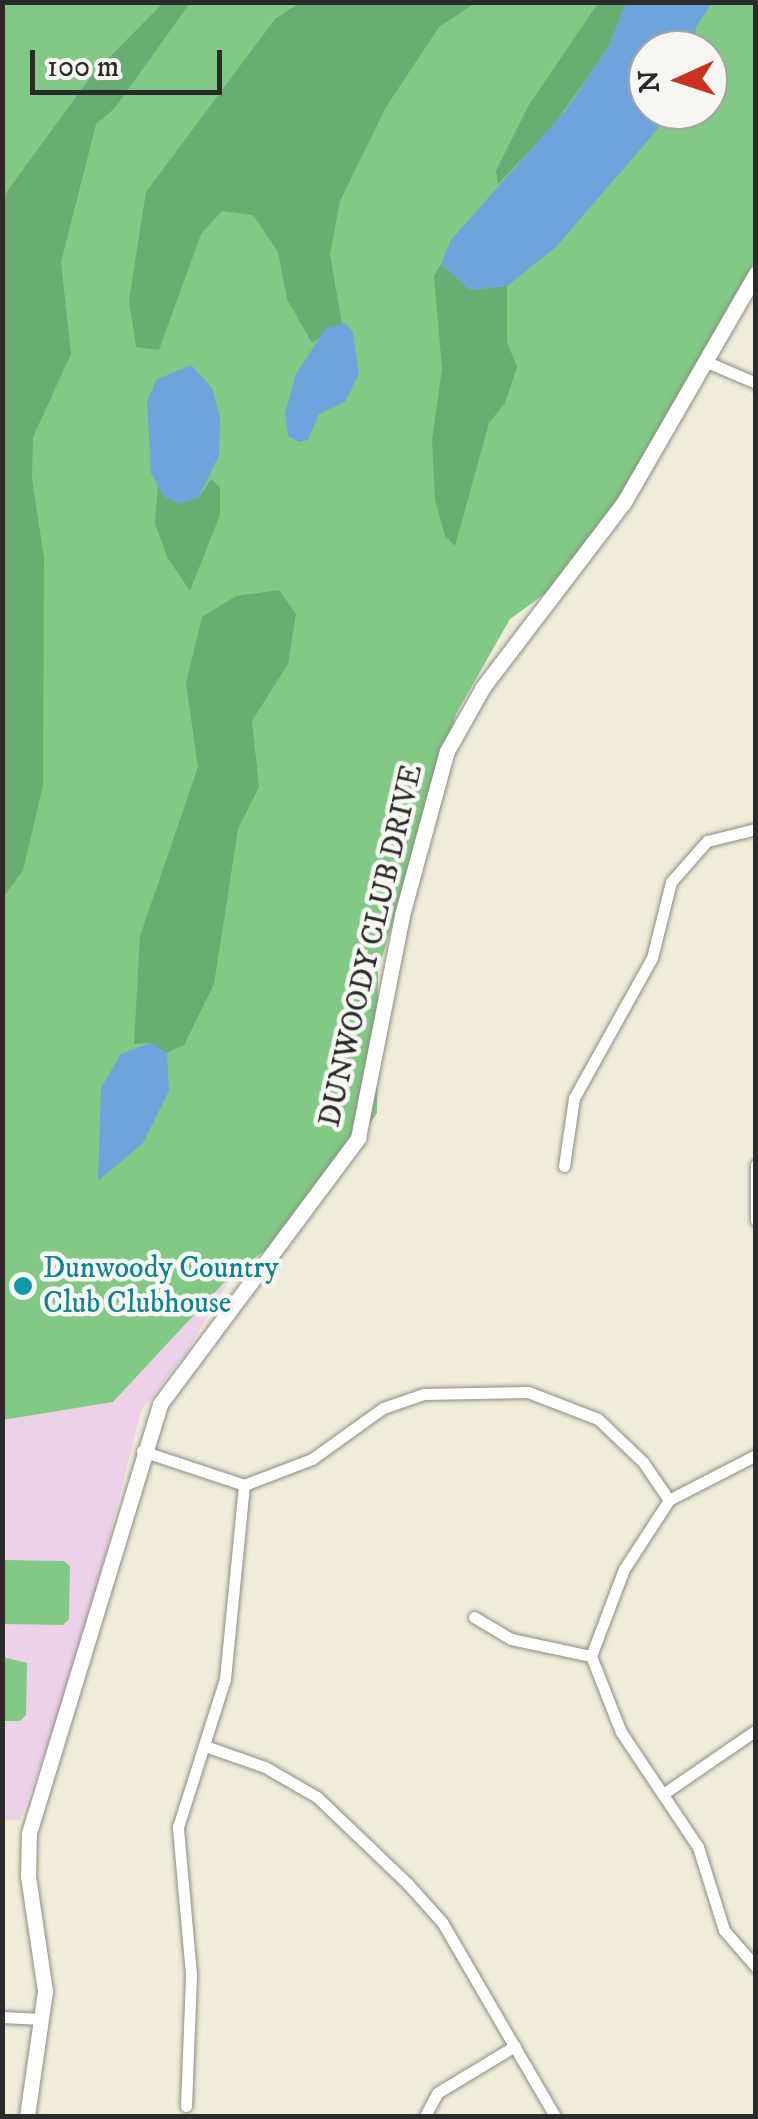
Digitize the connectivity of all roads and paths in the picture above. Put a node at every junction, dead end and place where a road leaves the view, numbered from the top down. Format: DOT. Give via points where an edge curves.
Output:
graph roads {
  1 [pos="756,272"];
  2 [pos="707,362"];
  3 [pos="756,383"];
  4 [pos="756,829"];
  5 [pos="756,1165"];
  6 [pos="564,1166"];
  7 [pos="756,1220"];
  8 [pos="142,1451"];
  9 [pos="756,1455"];
  10 [pos="244,1485"];
  11 [pos="670,1500"];
  12 [pos="474,1617"];
  13 [pos="591,1656"];
  14 [pos="756,1730"];
  15 [pos="205,1746"];
  16 [pos="662,1794"];
  17 [pos="756,1966"];
  18 [pos="2,2016"];
  19 [pos="42,2018"];
  20 [pos="515,2046"];
  21 [pos="186,2106"];
  22 [pos="27,2116"];
  23 [pos="425,2116"];
  24 [pos="555,2116"];
  1 -- 2 [label="street, DUNWOODY CLUB DRIVE"];
  2 -- 3 [label="street"];
  2 -- 8 [label="street, DUNWOODY CLUB DRIVE" via="624,502 464,718 429,803 358,1138 331,1183 179,1374"];
  4 -- 6 [label="street" via="708,840 671,882 652,958 574,1098"];
  5 -- 7 [label="street"];
  8 -- 10 [label="street"];
  8 -- 19 [label="street, DUNWOODY CLUB DRIVE" via="29,1833 28,1876 45,1978"];
  9 -- 11 [label="street"];
  10 -- 11 [label="street" via="312,1459 383,1408 424,1394 501,1391 563,1402 598,1418"];
  10 -- 15 [label="street" via="228,1660"];
  11 -- 13 [label="street" via="624,1570"];
  12 -- 13 [label="street" via="511,1639"];
  13 -- 16 [label="street" via="622,1732"];
  14 -- 16 [label="street"];
  15 -- 20 [label="street" via="291,1780 358,1832 442,1922"];
  15 -- 21 [label="street" via="178,1827 192,1974"];
  16 -- 17 [label="street" via="698,1847 724,1930"];
  18 -- 19 [label="street"];
  19 -- 22 [label="street, DUNWOODY CLUB DRIVE"];
  20 -- 23 [label="street" via="437,2093"];
  20 -- 24 [label="street"];
}
